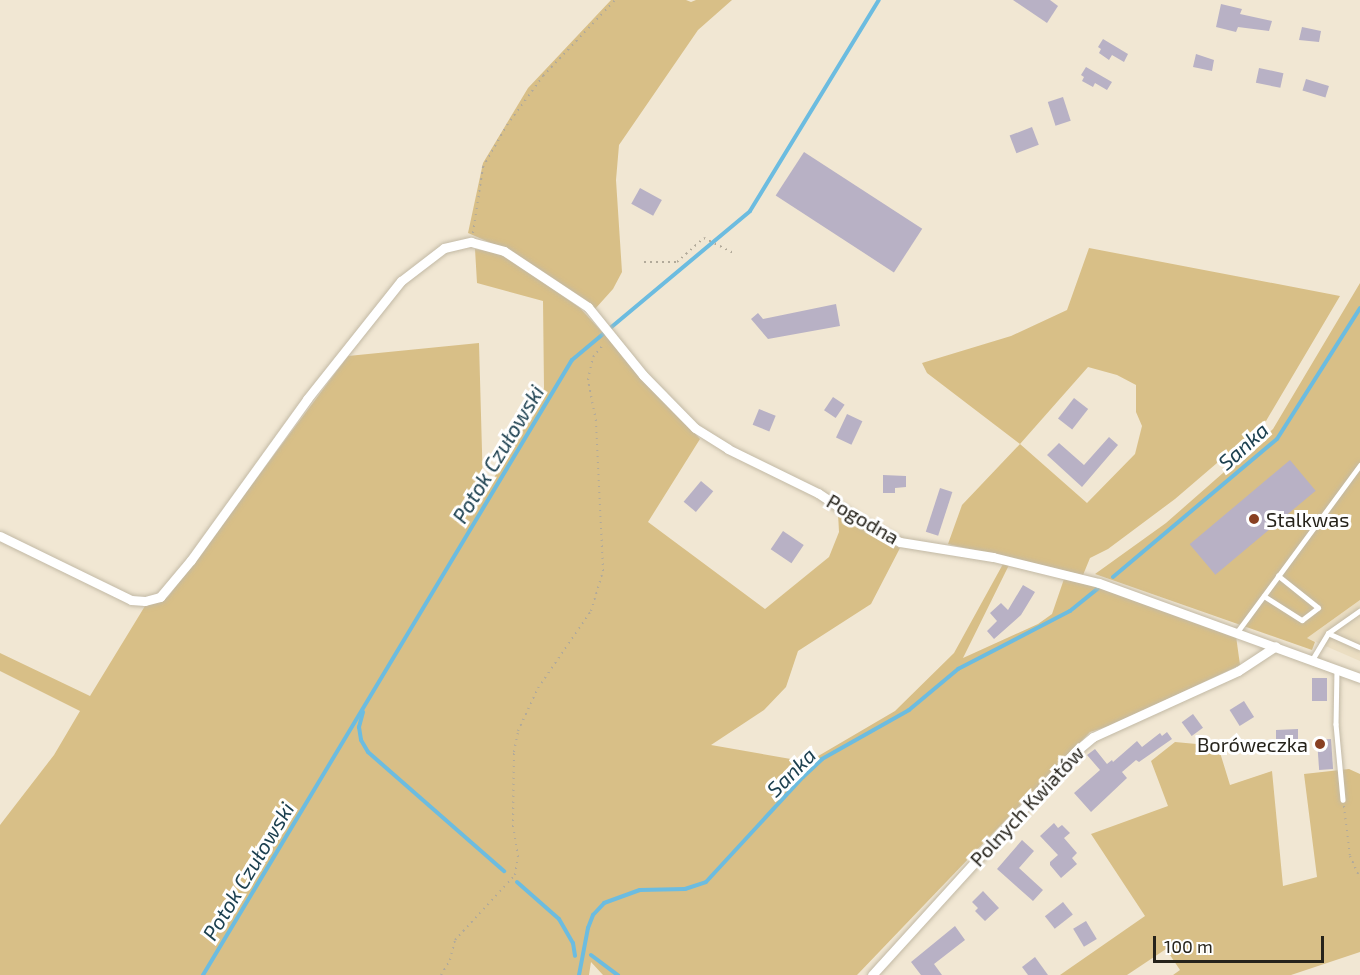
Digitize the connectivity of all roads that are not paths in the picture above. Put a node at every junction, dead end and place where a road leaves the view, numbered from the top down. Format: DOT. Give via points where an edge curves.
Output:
graph roads {
  1 [pos="1360,465"];
  2 [pos="0,536"];
  3 [pos="1278,576"];
  4 [pos="1264,596"];
  5 [pos="1360,611"];
  6 [pos="1237,632"];
  7 [pos="1328,633"];
  8 [pos="1276,646"];
  9 [pos="1360,647"];
  10 [pos="1312,660"];
  11 [pos="1337,669"];
  12 [pos="1360,678"];
  13 [pos="1343,800"];
  14 [pos="872,975"];
  1 -- 3 [label="lane"];
  2 -- 6 [label="street, Pogodna" via="131,600 160,597 307,399 401,281 444,248 471,242 504,250 588,307 643,375 695,428 728,449 818,493 900,543 993,557 1099,583"];
  3 -- 4 [label="lane"];
  3 -- 4 [label="lane" via="1318,608 1302,620"];
  4 -- 6 [label="lane"];
  5 -- 7 [label="lane"];
  6 -- 8 [label="street, Pogodna"];
  7 -- 9 [label="lane"];
  7 -- 10 [label="lane"];
  8 -- 10 [label="street, Pogodna"];
  8 -- 14 [label="street, Polnych Kwiatów" via="1238,670 1093,737"];
  10 -- 11 [label="street, Pogodna"];
  11 -- 12 [label="street, Pogodna"];
  11 -- 13 [label="lane" via="1336,724"];
}
